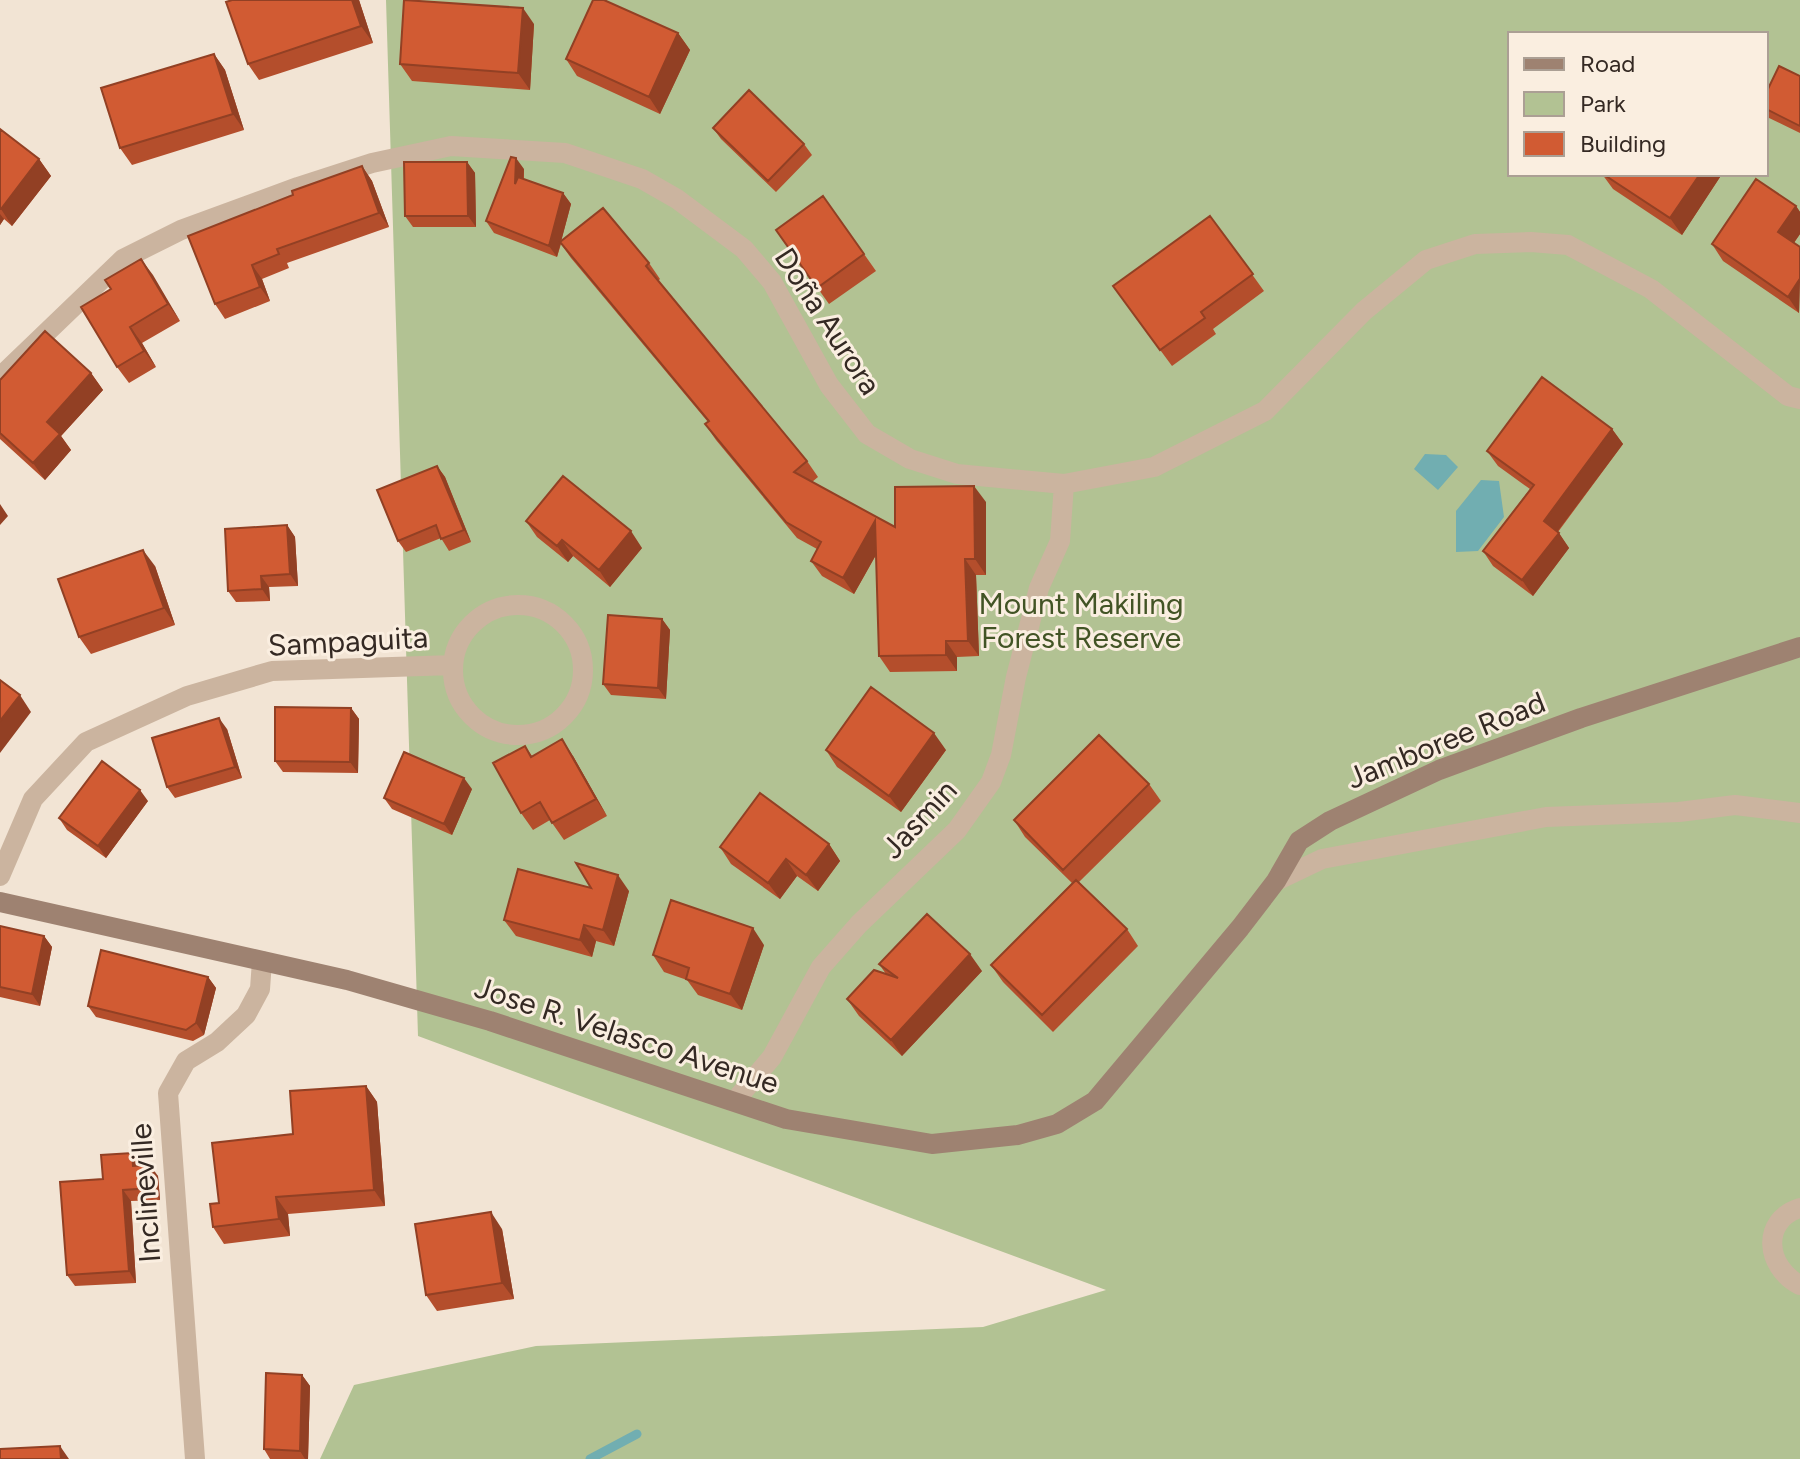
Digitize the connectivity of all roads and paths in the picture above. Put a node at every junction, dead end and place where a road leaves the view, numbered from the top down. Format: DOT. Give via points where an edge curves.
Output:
graph roads {
  1 [pos="0,377"];
  2 [pos="1800,399"];
  3 [pos="1064,484"];
  4 [pos="1800,647"];
  5 [pos="453,665"];
  6 [pos="1800,813"];
  7 [pos="0,876"];
  8 [pos="1276,881"];
  9 [pos="0,902"];
  10 [pos="262,961"];
  11 [pos="1187,991"];
  12 [pos="734,1102"];
  13 [pos="1800,1208"];
  14 [pos="1800,1285"];
  15 [pos="195,1459"];
  1 -- 3 [label="street, Doña Aurora" via="123,259 181,230 372,163 451,146 508,147 565,153 642,179 744,249 772,282 829,385 867,434 910,459 957,474"];
  2 -- 3 [label="street, Doña Aurora" via="1788,396 1651,289 1568,245 1475,244 1426,260 1364,311 1265,411 1154,467"];
  3 -- 12 [label="street, Jasmin" via="1060,541 1039,588 991,782 957,830 821,967 772,1057"];
  4 -- 8 [label="main road, Jamboree Road" via="1439,770 1299,841"];
  5 -- 5 [label="street, Sampaguita" via="461,702 473,717 488,728 515,734 543,730 559,720 576,698 583,671 574,636 562,622 547,612 511,605 477,618 456,647"];
  5 -- 7 [label="street, Sampaguita" via="272,671 187,696 86,742 33,799"];
  6 -- 8 [label="street" via="1735,805 1546,817 1322,859"];
  8 -- 11 [label="main road, Jamboree Road"];
  9 -- 10 [label="main road, Jose R. Velasco Avenue"];
  10 -- 12 [label="main road, Jose R. Velasco Avenue" via="490,1021"];
  10 -- 15 [label="street, Inclineville" via="260,989 246,1015 186,1061 168,1093"];
  11 -- 12 [label="main road, Jose R. Velasco Avenue" via="1095,1101 1057,1124 1018,1135 932,1144 786,1119"];
  13 -- 14 [label="street" via="1784,1216 1772,1252 1780,1274"];
}
